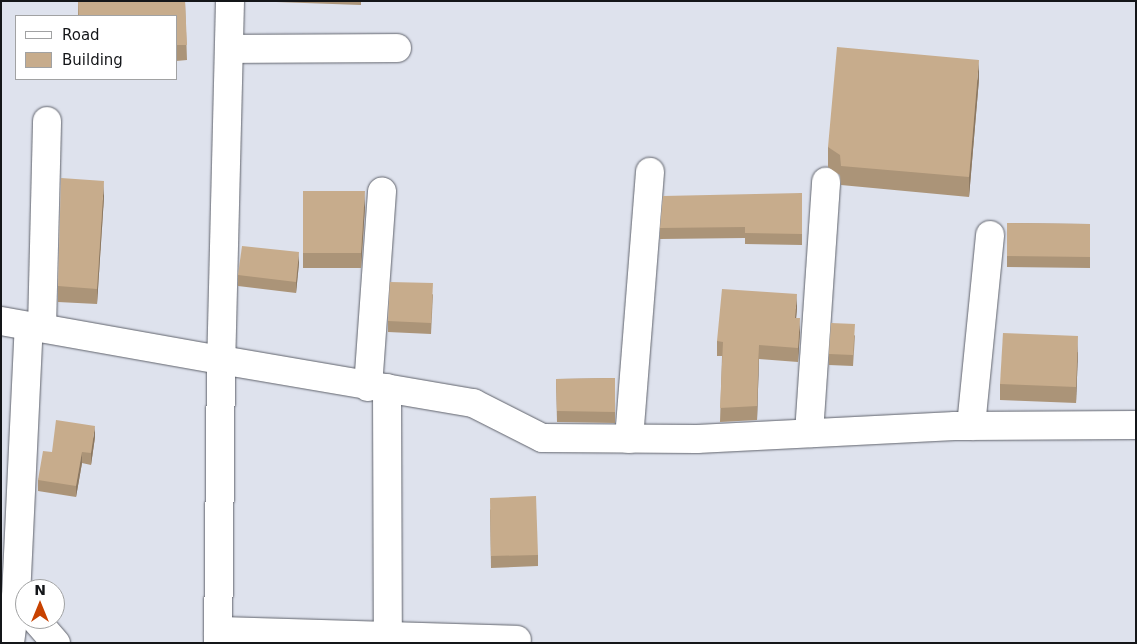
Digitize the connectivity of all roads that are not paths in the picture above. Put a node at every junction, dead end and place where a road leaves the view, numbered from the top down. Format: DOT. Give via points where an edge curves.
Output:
graph roads {
  1 [pos="230,1"];
  2 [pos="229,48"];
  3 [pos="396,48"];
  4 [pos="47,121"];
  5 [pos="650,172"];
  6 [pos="826,182"];
  7 [pos="382,192"];
  8 [pos="990,235"];
  9 [pos="1,321"];
  10 [pos="35,327"];
  11 [pos="221,360"];
  12 [pos="377,388"];
  13 [pos="1136,425"];
  14 [pos="971,426"];
  15 [pos="809,433"];
  16 [pos="629,439"];
  17 [pos="14,594"];
  18 [pos="44,629"];
  19 [pos="388,636"];
  20 [pos="218,637"];
  21 [pos="516,640"];
  22 [pos="10,643"];
  23 [pos="56,643"];
  1 -- 2 [label="street"];
  2 -- 3 [label="street"];
  2 -- 11 [label="street"];
  4 -- 10 [label="street"];
  5 -- 16 [label="street"];
  6 -- 15 [label="street"];
  7 -- 12 [label="street"];
  8 -- 14 [label="street"];
  9 -- 10 [label="street"];
  10 -- 11 [label="street"];
  10 -- 17 [label="street"];
  11 -- 12 [label="street"];
  11 -- 20 [label="street"];
  12 -- 16 [label="street" via="473,403 542,438"];
  12 -- 19 [label="street"];
  13 -- 14 [label="street"];
  14 -- 15 [label="street"];
  15 -- 16 [label="street"];
  17 -- 22 [label="street"];
  18 -- 23 [label="street"];
  19 -- 20 [label="street"];
  19 -- 21 [label="street"];
}
